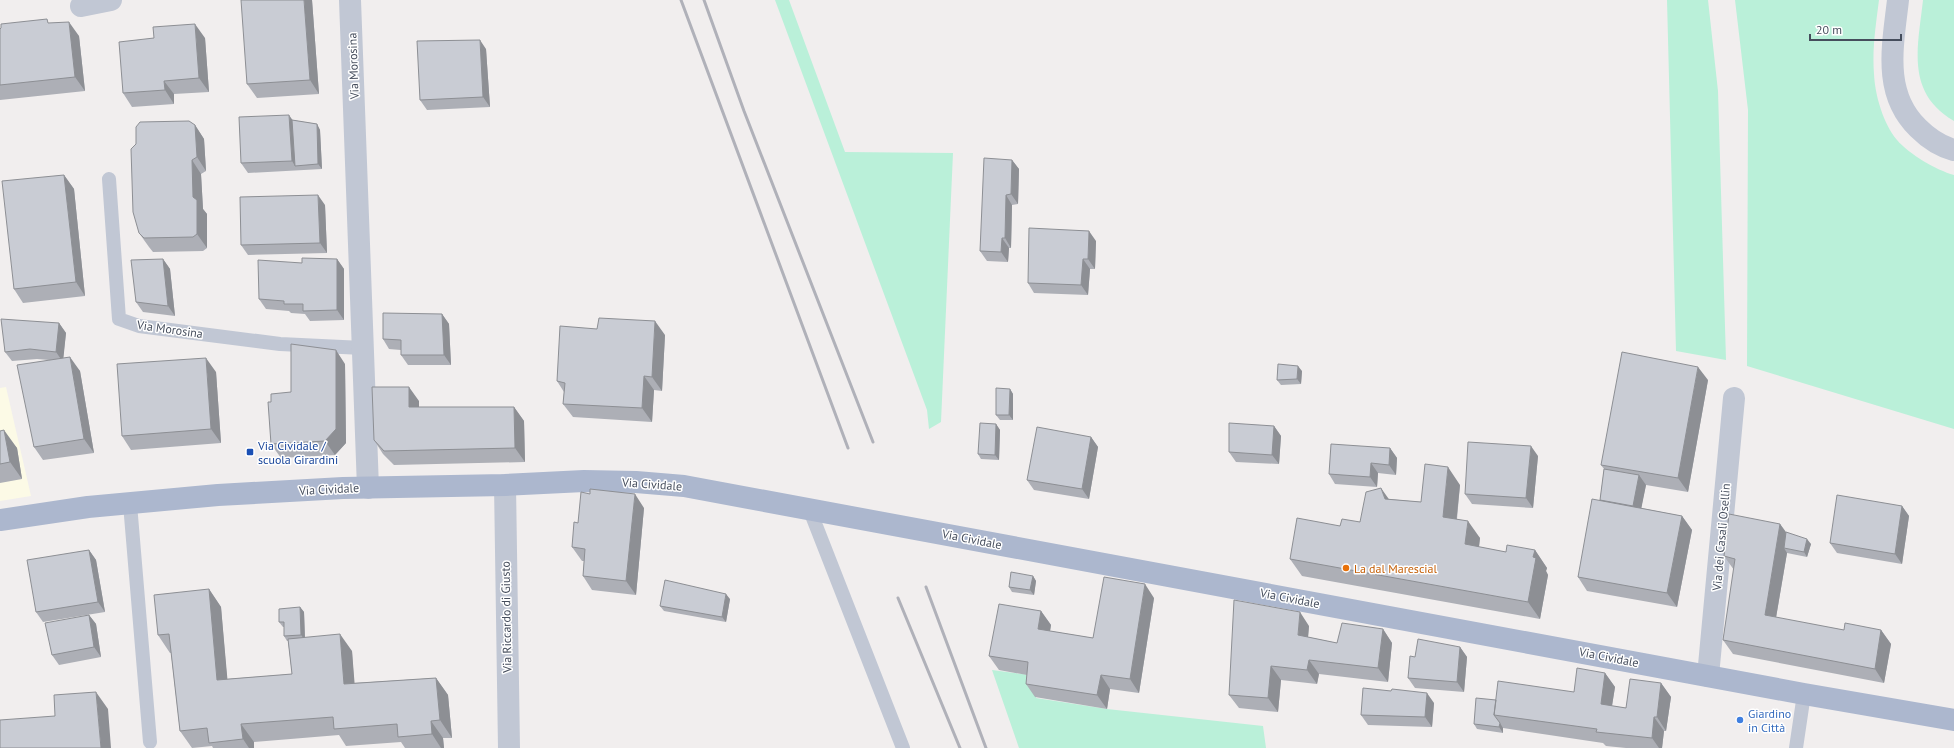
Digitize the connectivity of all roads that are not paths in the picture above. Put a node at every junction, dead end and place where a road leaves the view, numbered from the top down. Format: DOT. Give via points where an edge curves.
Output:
graph roads {
  1 [pos="111,0"];
  2 [pos="350,0"];
  3 [pos="1898,0"];
  4 [pos="81,6"];
  5 [pos="1954,150"];
  6 [pos="109,179"];
  7 [pos="363,348"];
  8 [pos="1734,398"];
  9 [pos="505,485"];
  10 [pos="368,488"];
  11 [pos="130,504"];
  12 [pos="809,508"];
  13 [pos="0,520"];
  14 [pos="1708,676"];
  15 [pos="1804,694"];
  16 [pos="1954,720"];
  17 [pos="150,742"];
  18 [pos="509,748"];
  19 [pos="903,748"];
  20 [pos="1796,748"];
  1 -- 4 [label="street"];
  2 -- 7 [label="street, Via Morosina"];
  3 -- 5 [label="street" via="1892,70 1901,108 1924,134 1940,146"];
  6 -- 7 [label="lane, Via Morosina" via="119,319 140,326 280,344"];
  7 -- 10 [label="street, Via Morosina"];
  8 -- 14 [label="street, Via dei Casali Osellin"];
  9 -- 10 [label="main road, Via Cividale"];
  9 -- 12 [label="main road, Via Cividale" via="584,481 636,482 684,486"];
  9 -- 18 [label="street, Via Riccardo di Giusto"];
  10 -- 11 [label="main road, Via Cividale" via="218,495"];
  11 -- 13 [label="main road, Via Cividale"];
  11 -- 17 [label="lane"];
  12 -- 14 [label="main road, Via Cividale"];
  12 -- 19 [label="lane"];
  14 -- 15 [label="main road, Via Cividale"];
  15 -- 16 [label="main road, Via Cividale"];
  15 -- 20 [label="lane"];
}
